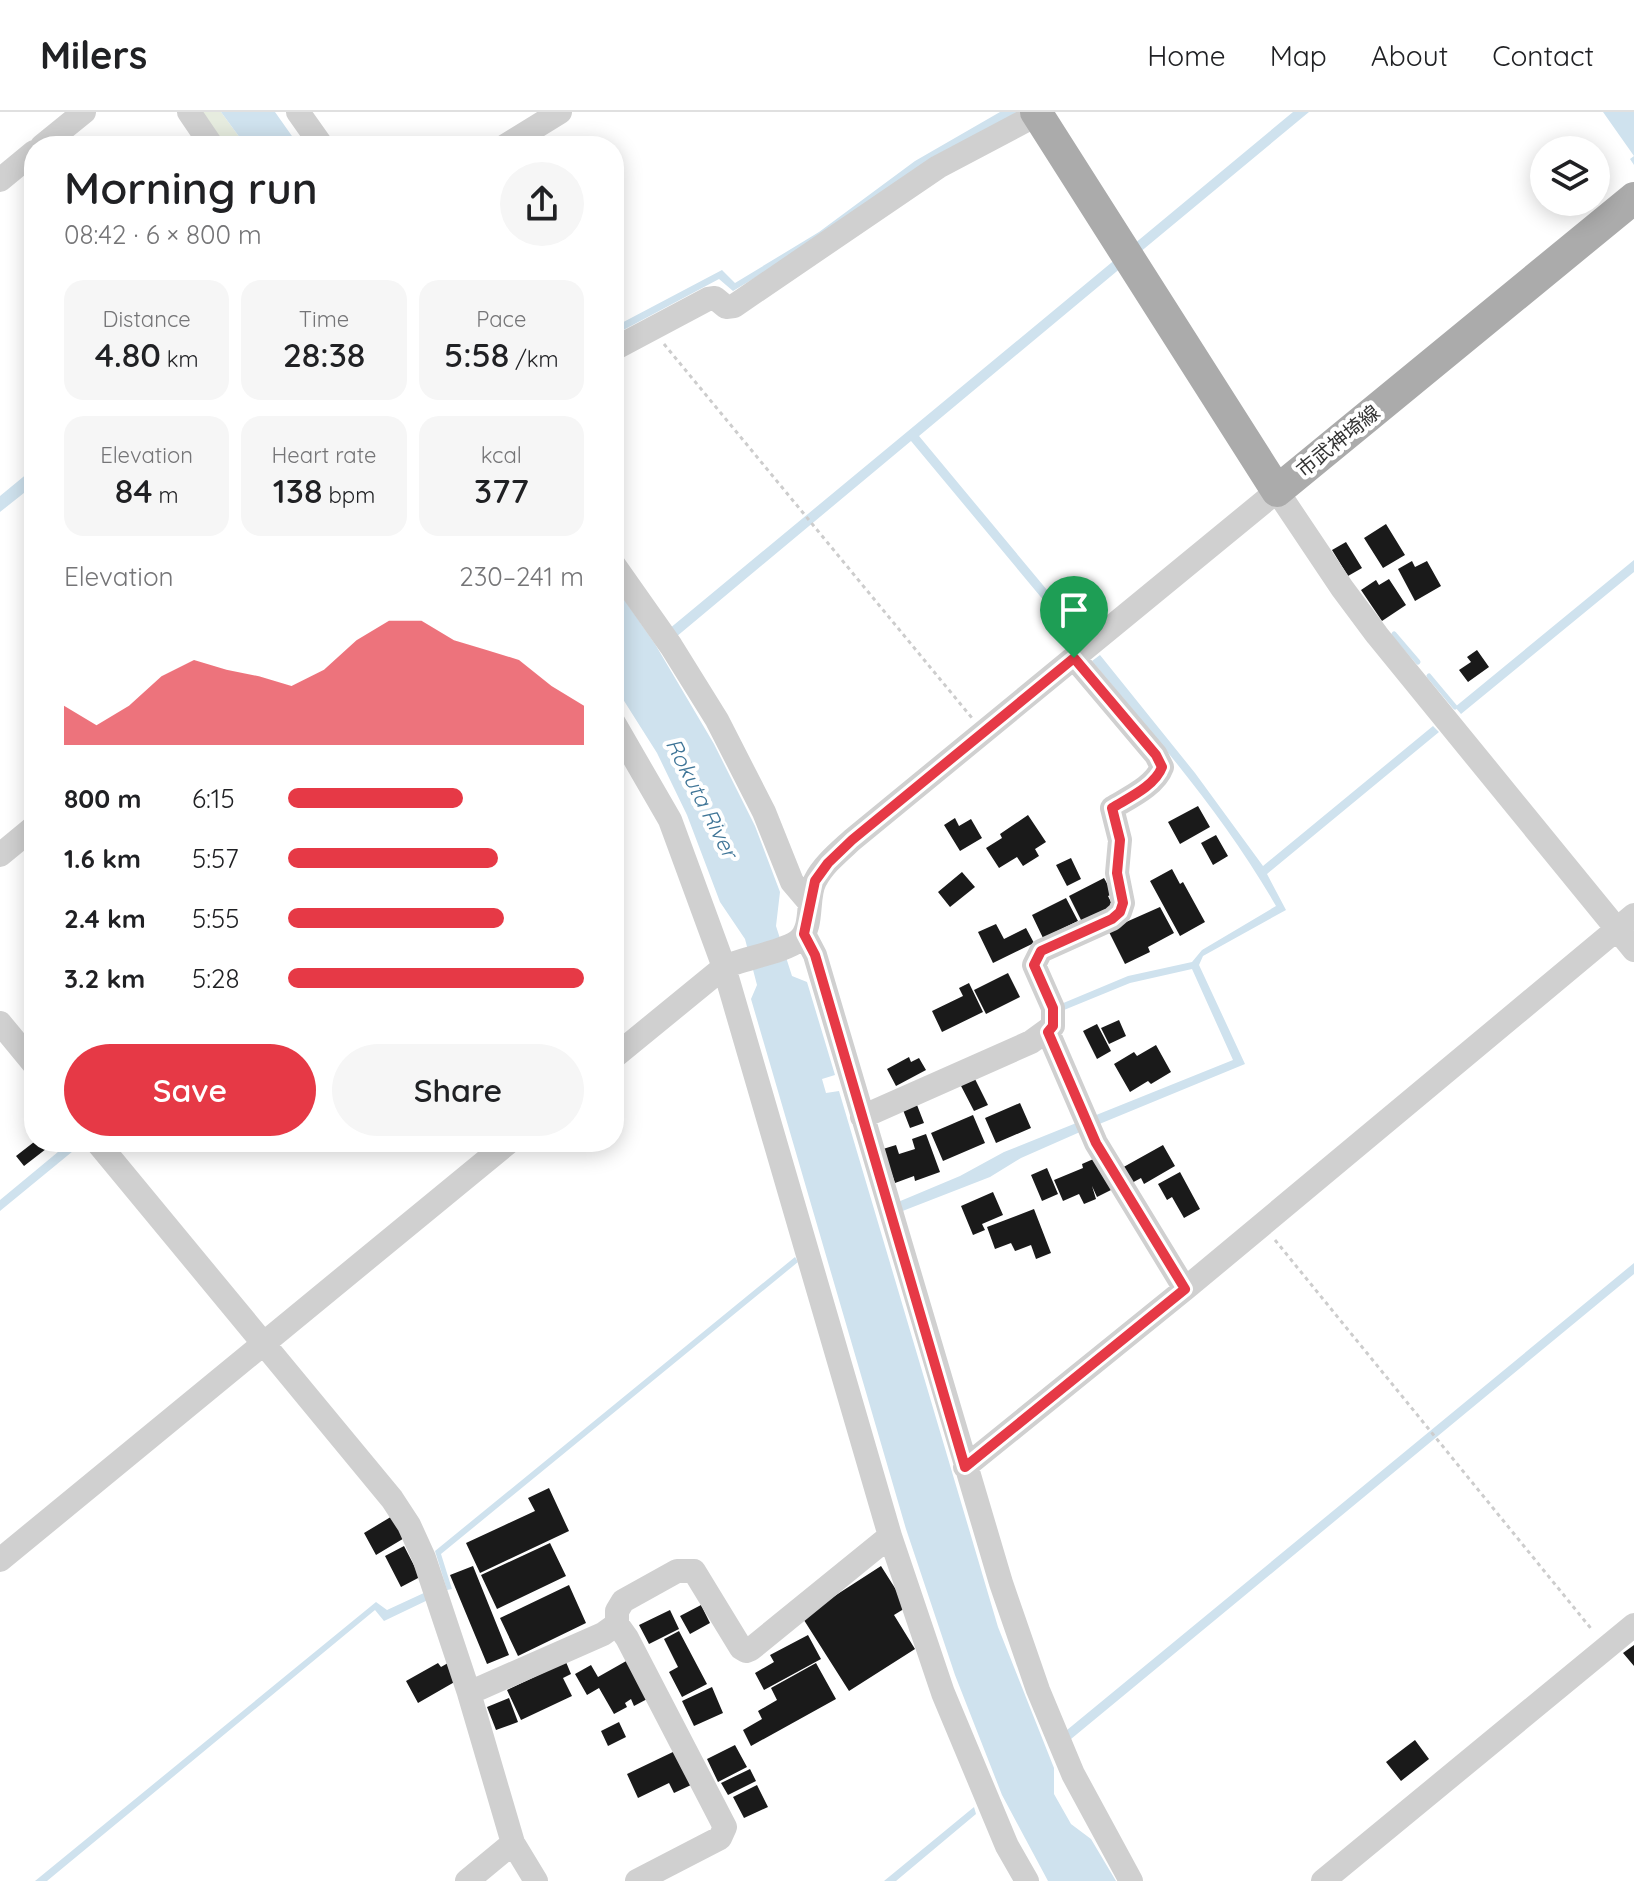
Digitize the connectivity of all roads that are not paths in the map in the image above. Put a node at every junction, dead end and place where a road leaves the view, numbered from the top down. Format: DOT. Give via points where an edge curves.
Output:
graph roads {
  1 [pos="84,112"];
  2 [pos="189,112"];
  3 [pos="298,112"];
  4 [pos="560,112"];
  5 [pos="1039,113"];
  6 [pos="54,136"];
  7 [pos="205,136"];
  8 [pos="315,136"];
  9 [pos="521,136"];
  10 [pos="24,160"];
  11 [pos="0,180"];
  12 [pos="1634,198"];
  13 [pos="624,344"];
  14 [pos="1277,491"];
  15 [pos="624,579"];
  16 [pos="1074,658"];
  17 [pos="624,740"];
  18 [pos="24,835"];
  19 [pos="0,855"];
  20 [pos="809,902"];
  21 [pos="1625,922"];
  22 [pos="797,940"];
  23 [pos="1634,950"];
  24 [pos="734,963"];
  25 [pos="0,1023"];
  26 [pos="1048,1032"];
  27 [pos="624,1049"];
  28 [pos="24,1052"];
  29 [pos="862,1117"];
  30 [pos="105,1152"];
  31 [pos="497,1152"];
  32 [pos="1185,1289"];
  33 [pos="262,1343"];
  34 [pos="965,1467"];
  35 [pos="890,1536"];
  36 [pos="0,1560"];
  37 [pos="617,1624"];
  38 [pos="1634,1625"];
  39 [pos="469,1693"];
  40 [pos="513,1843"];
  41 [pos="467,1881"];
  42 [pos="536,1881"];
  43 [pos="637,1881"];
  44 [pos="1027,1881"];
  45 [pos="1131,1881"];
  46 [pos="1323,1881"];
  1 -- 6 [label="street"];
  2 -- 7 [label="street"];
  3 -- 8 [label="street"];
  4 -- 9 [label="street"];
  5 -- 13 [label="street" via="938,167 734,306 708,299"];
  5 -- 14 [label="main road, 市武神埼線"];
  10 -- 11 [label="street"];
  12 -- 14 [label="main road, 市武神埼線"];
  14 -- 16 [label="street"];
  14 -- 21 [label="street" via="1377,635"];
  15 -- 20 [label="street" via="717,720 792,882"];
  16 -- 20 [label="street" via="828,863"];
  16 -- 26 [label="street" via="1162,767 1159,775 1112,808 1120,840 1120,912 1036,958 1034,965 1053,1008"];
  17 -- 24 [label="street" via="670,820"];
  18 -- 19 [label="street"];
  20 -- 22 [label="street"];
  21 -- 23 [label="street"];
  21 -- 32 [label="street"];
  22 -- 24 [label="street"];
  22 -- 29 [label="street" via="815,955"];
  24 -- 27 [label="street"];
  24 -- 35 [label="street"];
  25 -- 28 [label="street"];
  26 -- 29 [label="street"];
  26 -- 32 [label="street" via="1088,1124"];
  29 -- 34 [label="street"];
  30 -- 33 [label="street"];
  31 -- 33 [label="street"];
  32 -- 34 [label="street"];
  33 -- 36 [label="street"];
  33 -- 39 [label="street" via="409,1525"];
  34 -- 45 [label="street" via="1038,1690 1073,1774"];
  35 -- 37 [label="street" via="746,1651 694,1571 677,1571 623,1601"];
  35 -- 44 [label="street" via="943,1693"];
  37 -- 39 [label="street"];
  37 -- 43 [label="street" via="725,1827 720,1838"];
  38 -- 46 [label="street"];
  39 -- 40 [label="street"];
  40 -- 41 [label="street"];
  40 -- 42 [label="street"];
}
